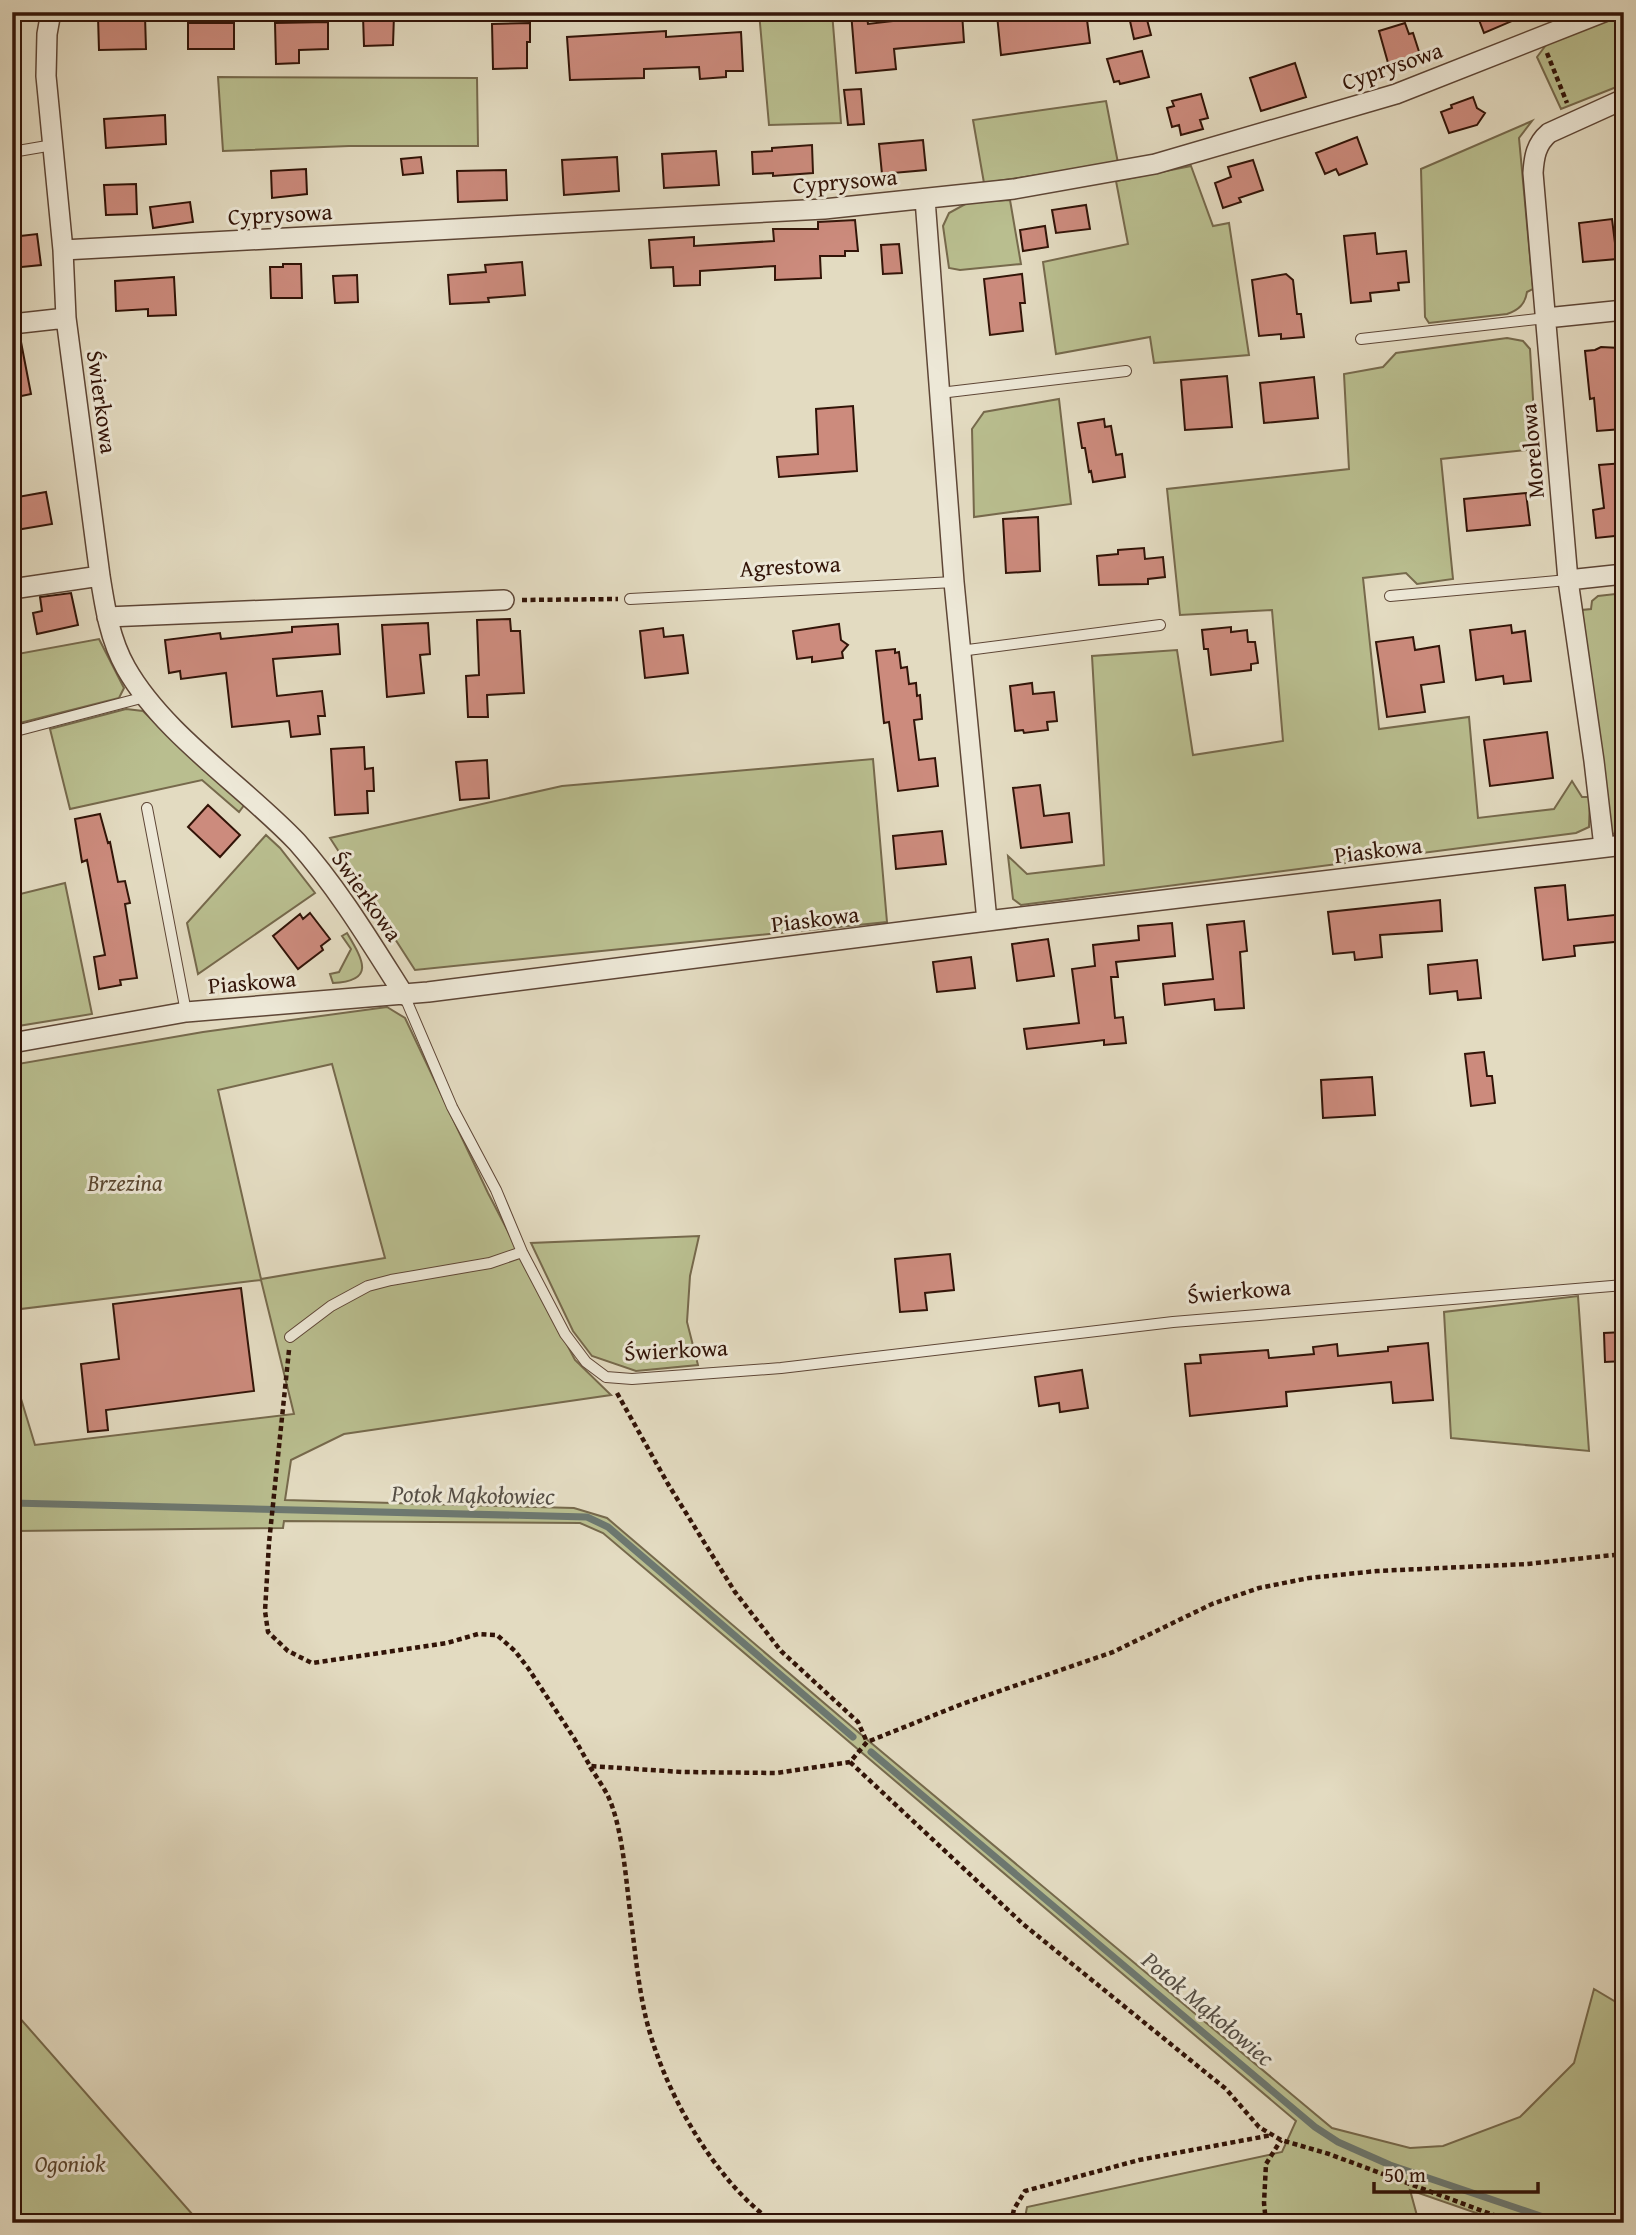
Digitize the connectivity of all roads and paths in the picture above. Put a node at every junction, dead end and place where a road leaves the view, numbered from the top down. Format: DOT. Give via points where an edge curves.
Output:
graph roads {
  1 [pos="51,12"];
  2 [pos="1604,12"];
  3 [pos="1542,38"];
  4 [pos="1624,99"];
  5 [pos="1574,120"];
  6 [pos="53,145"];
  7 [pos="12,152"];
  8 [pos="925,199"];
  9 [pos="63,250"];
  10 [pos="1624,310"];
  11 [pos="66,318"];
  12 [pos="1546,318"];
  13 [pos="12,324"];
  14 [pos="1361,339"];
  15 [pos="1126,371"];
  16 [pos="940,393"];
  17 [pos="1624,574"];
  18 [pos="100,576"];
  19 [pos="1567,580"];
  20 [pos="954,582"];
  21 [pos="12,589"];
  22 [pos="1390,597"];
  23 [pos="630,599"];
  24 [pos="504,600"];
  25 [pos="107,617"];
  26 [pos="1160,625"];
  27 [pos="960,651"];
  28 [pos="145,697"];
  29 [pos="12,732"];
  30 [pos="147,808"];
  31 [pos="1614,846"];
  32 [pos="988,921"];
  33 [pos="404,995"];
  34 [pos="186,1012"];
  35 [pos="12,1043"];
  36 [pos="523,1252"];
  37 [pos="1624,1285"];
  38 [pos="290,1337"];
  39 [pos="606,1377"];
  40 [pos="1624,1554"];
  41 [pos="867,1742"];
  42 [pos="850,1762"];
  43 [pos="590,1766"];
  44 [pos="1272,2135"];
  45 [pos="1281,2140"];
  46 [pos="774,2223"];
  47 [pos="1012,2223"];
  48 [pos="1266,2223"];
  49 [pos="1515,2223"];
  1 -- 6 [label="street, Świerkowa" via="46,76"];
  2 -- 3 [label="street, Cyprysowa"];
  3 -- 5 [label="path"];
  3 -- 8 [label="street, Cyprysowa" via="1396,93 1155,164 1014,189"];
  4 -- 5 [label="street"];
  5 -- 12 [label="street, Morelowa" via="1549,133 1536,149 1533,173"];
  6 -- 7 [label="lane"];
  6 -- 9 [label="street, Świerkowa"];
  8 -- 9 [label="street, Cyprysowa" via="810,210"];
  8 -- 16 [label="street"];
  9 -- 11 [label="street, Świerkowa"];
  10 -- 12 [label="street"];
  11 -- 13 [label="street"];
  11 -- 18 [label="street, Świerkowa"];
  12 -- 14 [label="lane"];
  12 -- 19 [label="street, Morelowa"];
  15 -- 16 [label="lane"];
  16 -- 20 [label="street"];
  17 -- 19 [label="street"];
  18 -- 21 [label="street"];
  18 -- 25 [label="street, Świerkowa"];
  19 -- 22 [label="lane"];
  19 -- 31 [label="street, Morelowa" via="1594,761"];
  20 -- 23 [label="lane, Agrestowa"];
  20 -- 27 [label="street"];
  23 -- 24 [label="path"];
  24 -- 25 [label="street"];
  25 -- 28 [label="street, Świerkowa" via="125,666"];
  26 -- 27 [label="lane"];
  27 -- 32 [label="street"];
  28 -- 29 [label="lane"];
  28 -- 33 [label="street, Świerkowa" via="299,845"];
  30 -- 34 [label="lane"];
  31 -- 32 [label="street, Piaskowa"];
  32 -- 33 [label="street, Piaskowa"];
  33 -- 34 [label="street, Piaskowa"];
  33 -- 36 [label="lane, Świerkowa" via="452,1107"];
  34 -- 35 [label="street, Piaskowa"];
  36 -- 38 [label="lane" via="490,1263 368,1286 331,1306"];
  36 -- 39 [label="lane, Świerkowa" via="565,1334 586,1362"];
  37 -- 39 [label="lane, Świerkowa" via="1173,1322 781,1368"];
  38 -- 43 [label="path" via="271,1525 265,1611 268,1632 288,1651 312,1662 447,1643 478,1634 497,1635 535,1678"];
  39 -- 41 [label="path" via="734,1592 781,1651 858,1722"];
  40 -- 41 [label="path" via="1377,1571 1259,1588 1212,1604 1113,1652"];
  41 -- 42 [label="path"];
  42 -- 43 [label="path" via="777,1773"];
  42 -- 44 [label="path" via="1023,1924 1226,2089 1259,2127"];
  43 -- 46 [label="path" via="608,1796 617,1830 645,2015 661,2065 689,2126 757,2211"];
  44 -- 45 [label="path"];
  44 -- 47 [label="path" via="1139,2160 1025,2191"];
  45 -- 48 [label="path" via="1266,2164"];
  45 -- 49 [label="path"];
}
